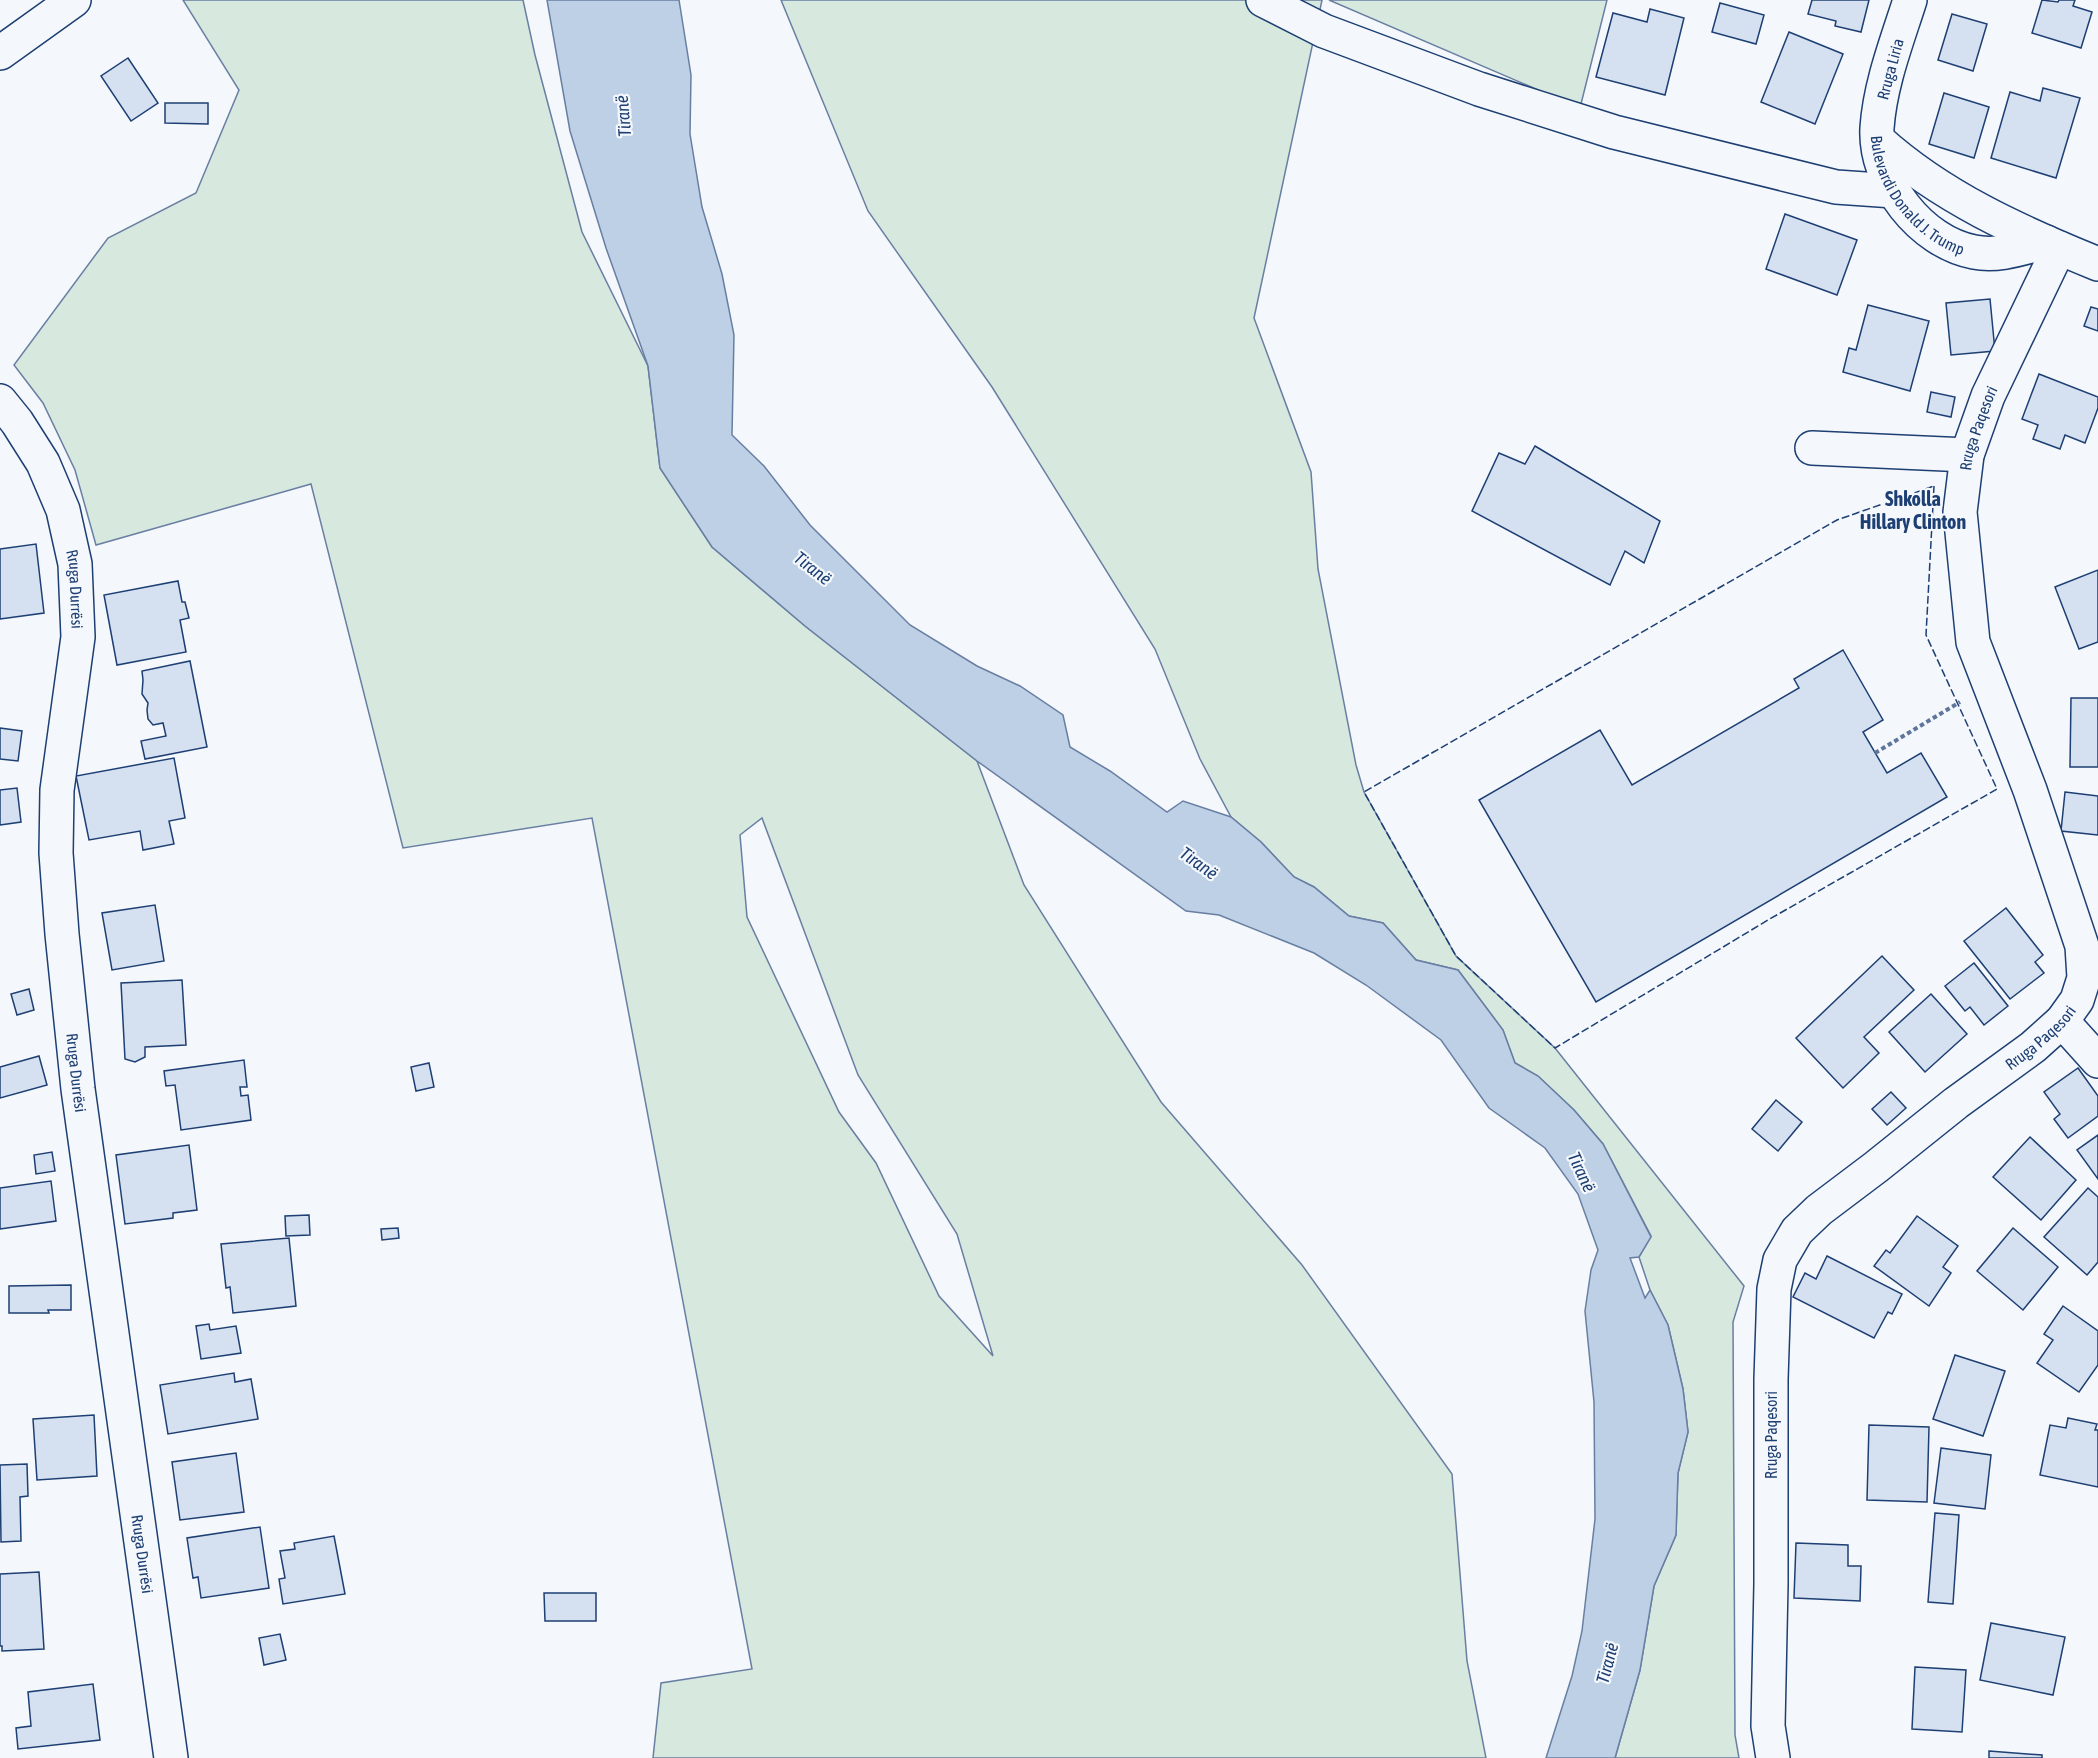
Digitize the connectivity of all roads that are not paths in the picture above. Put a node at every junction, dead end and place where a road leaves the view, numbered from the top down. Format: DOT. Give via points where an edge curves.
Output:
graph roads {
  1 [pos="74,0"];
  2 [pos="1263,0"];
  3 [pos="1910,0"];
  4 [pos="0,53"];
  5 [pos="1878,140"];
  6 [pos="1894,191"];
  7 [pos="2052,245"];
  8 [pos="2098,264"];
  9 [pos="0,401"];
  10 [pos="1812,448"];
  11 [pos="1967,455"];
  12 [pos="2062,1021"];
  13 [pos="2098,1061"];
  14 [pos="171,1758"];
  15 [pos="1773,1758"];
  1 -- 4 [label="street"];
  2 -- 6 [label="street" via="1324,31 1614,132 1836,187"];
  3 -- 5 [label="street, Rruga Liria" via="1881,99"];
  5 -- 6 [label="street, Bulevardi Donald J. Trump" via="1882,163"];
  5 -- 7 [label="street, Bulevardi Donald J. Trump" via="1937,187"];
  6 -- 7 [label="street, Bulevardi Donald J. Trump" via="1920,223 1948,244 1989,254"];
  7 -- 8 [label="street, Bulevardi Donald J. Trump"];
  7 -- 11 [label="street, Rruga Paqesori"];
  9 -- 14 [label="street, Rruga Durrësi" via="43,463 63,510 75,564 78,637 57,790 56,853 62,934 78,1089"];
  10 -- 11 [label="street"];
  11 -- 12 [label="street, Rruga Paqesori" via="1960,512 1973,642 2030,790 2082,946 2084,978 2077,1000"];
  12 -- 13 [label="street"];
  12 -- 15 [label="street, Rruga Paqesori" via="1819,1210 1797,1232 1780,1260 1774,1289 1771,1379 1768,1726"];
}
